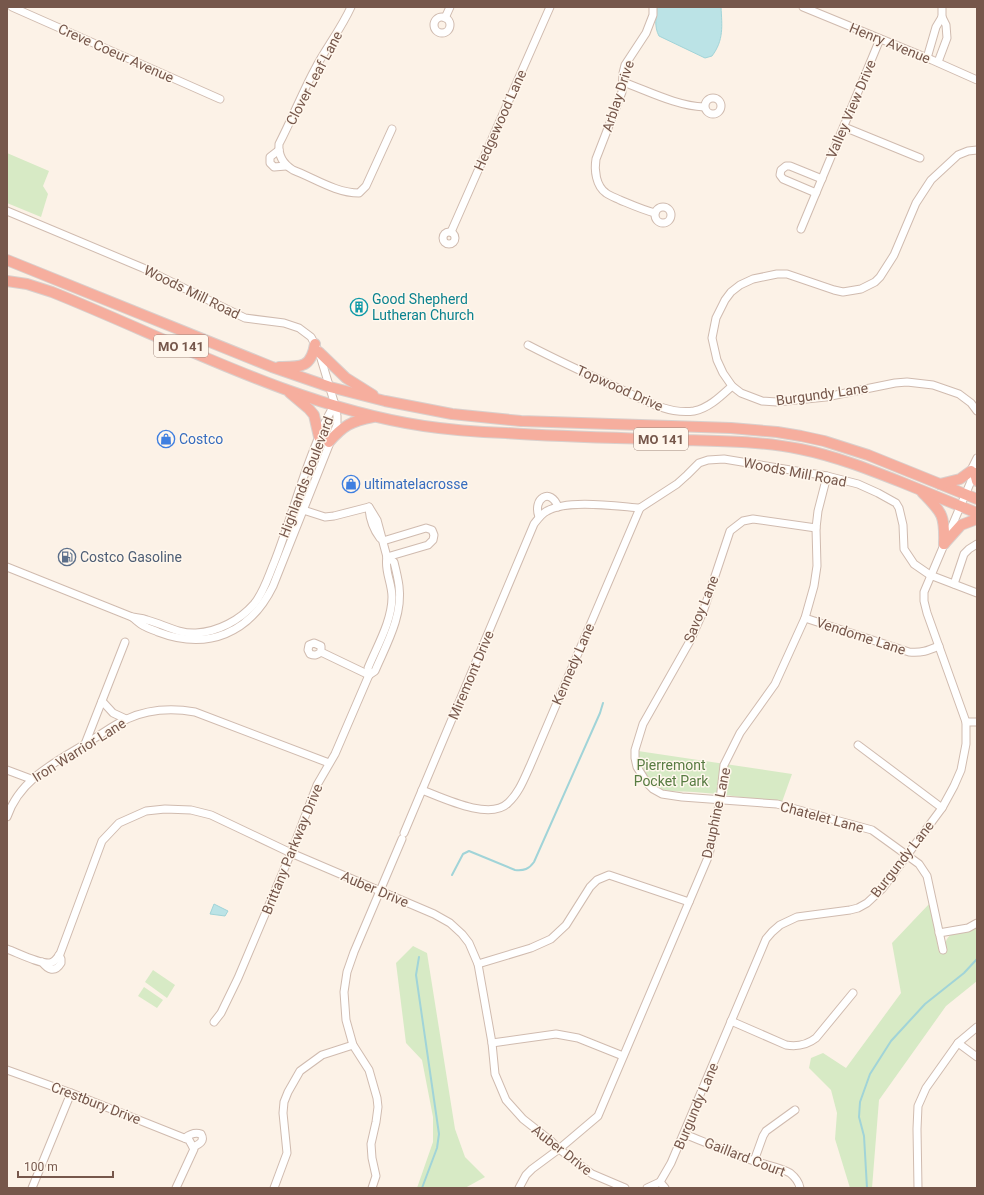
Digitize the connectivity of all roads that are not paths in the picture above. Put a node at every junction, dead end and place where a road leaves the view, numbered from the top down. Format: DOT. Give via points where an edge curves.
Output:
graph roads {
  1 [pos="12,7"];
  2 [pos="351,7"];
  3 [pos="450,7"];
  4 [pos="550,7"];
  5 [pos="653,7"];
  6 [pos="803,7"];
  7 [pos="942,7"];
  8 [pos="942,16"];
  9 [pos="445,18"];
  10 [pos="880,39"];
  11 [pos="927,58"];
  12 [pos="938,62"];
  13 [pos="977,80"];
  14 [pos="623,82"];
  15 [pos="220,99"];
  16 [pos="704,107"];
  17 [pos="844,126"];
  18 [pos="392,130"];
  19 [pos="279,150"];
  20 [pos="977,150"];
  21 [pos="920,158"];
  22 [pos="286,166"];
  23 [pos="822,179"];
  24 [pos="816,193"];
  25 [pos="7,211"];
  26 [pos="655,213"];
  27 [pos="801,229"];
  28 [pos="450,232"];
  29 [pos="7,255"];
  30 [pos="7,260"];
  31 [pos="39,273"];
  32 [pos="7,274"];
  33 [pos="7,281"];
  34 [pos="27,284"];
  35 [pos="528,345"];
  36 [pos="317,348"];
  37 [pos="272,367"];
  38 [pos="732,386"];
  39 [pos="330,387"];
  40 [pos="285,389"];
  41 [pos="352,393"];
  42 [pos="974,401"];
  43 [pos="385,402"];
  44 [pos="335,405"];
  45 [pos="977,411"];
  46 [pos="376,416"];
  47 [pos="319,437"];
  48 [pos="329,442"];
  49 [pos="977,458"];
  50 [pos="975,473"];
  51 [pos="827,476"];
  52 [pos="940,484"];
  53 [pos="920,490"];
  54 [pos="964,494"];
  55 [pos="977,499"];
  56 [pos="960,506"];
  57 [pos="294,507"];
  58 [pos="558,507"];
  59 [pos="640,508"];
  60 [pos="303,510"];
  61 [pos="977,513"];
  62 [pos="539,518"];
  63 [pos="977,519"];
  64 [pos="816,528"];
  65 [pos="383,541"];
  66 [pos="944,544"];
  67 [pos="977,544"];
  68 [pos="387,557"];
  69 [pos="7,567"];
  70 [pos="930,575"];
  71 [pos="954,584"];
  72 [pos="977,593"];
  73 [pos="132,617"];
  74 [pos="806,618"];
  75 [pos="124,642"];
  76 [pos="939,646"];
  77 [pos="321,652"];
  78 [pos="369,675"];
  79 [pos="102,701"];
  80 [pos="126,719"];
  81 [pos="966,722"];
  82 [pos="977,722"];
  83 [pos="85,744"];
  84 [pos="858,745"];
  85 [pos="329,763"];
  86 [pos="637,767"];
  87 [pos="7,770"];
  88 [pos="31,780"];
  89 [pos="422,790"];
  90 [pos="720,800"];
  91 [pos="942,808"];
  92 [pos="7,817"];
  93 [pos="291,852"];
  94 [pos="907,855"];
  95 [pos="380,891"];
  96 [pos="689,902"];
  97 [pos="977,923"];
  98 [pos="939,933"];
  99 [pos="7,949"];
  100 [pos="943,950"];
  101 [pos="478,964"];
  102 [pos="853,993"];
  103 [pos="731,1021"];
  104 [pos="214,1022"];
  105 [pos="977,1027"];
  106 [pos="492,1043"];
  107 [pos="958,1043"];
  108 [pos="353,1044"];
  109 [pos="623,1056"];
  110 [pos="977,1057"];
  111 [pos="7,1070"];
  112 [pos="72,1093"];
  113 [pos="796,1110"];
  114 [pos="684,1134"];
  115 [pos="187,1139"];
  116 [pos="193,1147"];
  117 [pos="559,1149"];
  118 [pos="754,1161"];
  119 [pos="660,1182"];
  120 [pos="32,1188"];
  121 [pos="176,1188"];
  122 [pos="274,1188"];
  123 [pos="372,1188"];
  124 [pos="519,1188"];
  125 [pos="625,1188"];
  126 [pos="647,1188"];
  127 [pos="665,1188"];
  128 [pos="800,1188"];
  129 [pos="918,1188"];
  1 -- 15 [label="street, Creve Coeur Avenue"];
  2 -- 19 [label="street, Clover Leaf Lane" via="311,76 279,144"];
  3 -- 9 [label="street"];
  4 -- 28 [label="street, Hedgewood Lane"];
  5 -- 14 [label="street, Arblay Drive" via="649,27 625,65"];
  6 -- 10 [label="street, Henry Avenue"];
  7 -- 8 [label="street"];
  8 -- 11 [label="street"];
  8 -- 12 [label="street" via="947,38"];
  10 -- 11 [label="street, Henry Avenue"];
  10 -- 17 [label="street, Valley View Drive"];
  11 -- 12 [label="street, Henry Avenue"];
  12 -- 13 [label="street, Henry Avenue"];
  14 -- 16 [label="street" via="678,103"];
  14 -- 26 [label="street, Arblay Drive" via="622,92 596,159 595,172 606,193"];
  17 -- 21 [label="street"];
  17 -- 23 [label="street, Valley View Drive"];
  18 -- 22 [label="street, Clover Leaf Lane" via="366,186 359,193 337,189"];
  19 -- 22 [label="street"];
  19 -- 22 [label="street, Clover Leaf Lane" via="270,157 270,163 274,167"];
  20 -- 38 [label="street, Burgundy Lane" via="958,155 931,180 916,203 894,255 875,282 861,289 843,292 787,274 776,274 753,279 731,292 716,318 712,338 718,364"];
  23 -- 24 [label="street, Valley View Drive"];
  23 -- 24 [label="street" via="790,166 781,170 780,175 783,179"];
  24 -- 27 [label="street, Valley View Drive"];
  25 -- 36 [label="street, Woods Mill Road" via="143,268 240,316 293,325 305,332"];
  29 -- 31 [label="highway"];
  30 -- 31 [label="highway, MO 141"];
  31 -- 37 [label="highway, MO 141"];
  32 -- 34 [label="highway, MO 141"];
  33 -- 34 [label="highway"];
  34 -- 40 [label="highway, MO 141" via="84,305"];
  35 -- 38 [label="street, Topwood Drive" via="659,406 677,411 695,411 705,407"];
  36 -- 37 [label="highway" via="309,361 302,365"];
  36 -- 39 [label="street, Woods Mill Road"];
  36 -- 43 [label="highway" via="346,378"];
  37 -- 39 [label="highway, MO 141"];
  38 -- 42 [label="street, Burgundy Lane" via="751,397 777,402 826,397 907,382 933,385"];
  39 -- 41 [label="highway, MO 141"];
  39 -- 44 [label="street, Woods Mill Road"];
  40 -- 44 [label="highway, MO 141"];
  40 -- 47 [label="highway" via="314,415"];
  41 -- 43 [label="highway, MO 141"];
  41 -- 44 [label="highway"];
  42 -- 45 [label="street, Burgundy Lane"];
  43 -- 52 [label="highway, MO 141" via="452,414 521,421 731,428 777,432 868,454"];
  44 -- 46 [label="highway, MO 141"];
  44 -- 47 [label="street, Highlands Boulevard"];
  44 -- 48 [label="street, Highlands Boulevard" via="337,425"];
  46 -- 48 [label="highway" via="358,419 347,425"];
  46 -- 53 [label="highway, MO 141" via="422,426 469,431 777,445 846,461"];
  47 -- 57 [label="street, Highlands Boulevard"];
  48 -- 60 [label="street, Highlands Boulevard"];
  49 -- 50 [label="street, Burgundy Lane"];
  50 -- 52 [label="highway"];
  50 -- 54 [label="street, Burgundy Lane"];
  51 -- 59 [label="street, Woods Mill Road" via="724,459 708,460 699,463 677,484"];
  51 -- 64 [label="street, Dauphine Lane"];
  51 -- 70 [label="street, Woods Mill Road" via="858,484 896,503 903,525 904,549 914,564"];
  52 -- 54 [label="highway, MO 141"];
  53 -- 56 [label="highway, MO 141"];
  53 -- 66 [label="highway" via="944,520"];
  54 -- 55 [label="highway, MO 141"];
  54 -- 56 [label="street, Burgundy Lane"];
  56 -- 61 [label="highway, MO 141"];
  56 -- 66 [label="street, Burgundy Lane"];
  57 -- 60 [label="street"];
  57 -- 73 [label="street, Highlands Boulevard" via="264,588 254,604 239,618 228,625 207,632 194,633 173,630"];
  58 -- 59 [label="street, Miremont Drive" via="577,504"];
  58 -- 62 [label="street, Miremont Drive" via="547,511"];
  58 -- 62 [label="street, Miremont Drive" via="554,499 544,497 537,506"];
  59 -- 89 [label="street, Kennedy Lane" via="518,791 507,804 491,810 473,809"];
  60 -- 65 [label="street, Brittany Parkway Drive" via="325,517 369,507 374,531"];
  60 -- 73 [label="street, Highlands Boulevard" via="267,597 249,620 240,627 215,637 182,639 144,626"];
  62 -- 89 [label="street, Miremont Drive" via="529,534"];
  63 -- 66 [label="highway" via="961,525"];
  64 -- 74 [label="street, Dauphine Lane" via="817,566"];
  64 -- 86 [label="street, Savoy Lane" via="753,519 743,521 730,531 703,612 690,641 643,724 635,750"];
  65 -- 68 [label="street, Brittany Parkway Drive"];
  65 -- 68 [label="street" via="426,528 433,532 433,540 428,545"];
  66 -- 70 [label="street, Burgundy Lane"];
  67 -- 71 [label="street" via="964,554"];
  68 -- 78 [label="street, Brittany Parkway Drive" via="394,562 399,586 399,605 391,635 375,671"];
  69 -- 73 [label="street, Highlands Boulevard"];
  70 -- 71 [label="street, Woods Mill Road"];
  70 -- 76 [label="street, Burgundy Lane" via="924,592 924,601"];
  71 -- 72 [label="street, Woods Mill Road"];
  74 -- 76 [label="street, Vendome Lane" via="909,652 926,652"];
  74 -- 90 [label="street, Dauphine Lane" via="775,684 740,733 724,765"];
  75 -- 79 [label="street"];
  76 -- 81 [label="street, Burgundy Lane"];
  77 -- 78 [label="street"];
  78 -- 85 [label="street, Brittany Parkway Drive"];
  79 -- 80 [label="street" via="113,713"];
  79 -- 83 [label="street"];
  80 -- 83 [label="street, Iron Warrior Lane"];
  80 -- 85 [label="street, Iron Warrior Lane" via="158,710 196,712"];
  81 -- 82 [label="street"];
  81 -- 91 [label="street, Burgundy Lane" via="966,744 961,770"];
  83 -- 88 [label="street, Iron Warrior Lane"];
  84 -- 91 [label="street"];
  85 -- 93 [label="street, Brittany Parkway Drive" via="317,785"];
  86 -- 90 [label="street, Chatelet Lane" via="647,783 662,794"];
  87 -- 88 [label="street"];
  88 -- 92 [label="street, Iron Warrior Lane" via="19,793"];
  89 -- 95 [label="street, Miremont Drive"];
  90 -- 94 [label="street, Chatelet Lane" via="777,804 852,824 872,830"];
  90 -- 96 [label="street, Dauphine Lane" via="709,855"];
  91 -- 94 [label="street, Burgundy Lane"];
  93 -- 95 [label="street, Auber Drive"];
  93 -- 99 [label="street, Auber Drive" via="211,815 165,808 146,811 119,822 102,840 55,961 42,962"];
  93 -- 104 [label="street, Brittany Parkway Drive" via="238,978"];
  94 -- 98 [label="street, Chatelet Lane" via="919,864 927,876"];
  94 -- 103 [label="street, Burgundy Lane" via="882,889 858,908 797,916 780,924 766,939"];
  95 -- 101 [label="street, Auber Drive" via="450,923 469,943"];
  95 -- 108 [label="street, Miremont Drive" via="347,972 344,992 346,1020"];
  96 -- 101 [label="street" via="609,875 597,880 590,887 566,925 551,939 531,948"];
  96 -- 109 [label="street, Dauphine Lane"];
  97 -- 98 [label="street" via="968,928"];
  98 -- 100 [label="street, Chatelet Lane"];
  101 -- 106 [label="street, Auber Drive"];
  102 -- 103 [label="street" via="816,1038 803,1045 786,1045"];
  103 -- 114 [label="street, Burgundy Lane"];
  105 -- 107 [label="street"];
  106 -- 109 [label="street" via="556,1034 578,1038"];
  106 -- 117 [label="street, Auber Drive" via="495,1074 506,1100 523,1119"];
  107 -- 110 [label="street"];
  107 -- 129 [label="street" via="926,1088 918,1106"];
  108 -- 122 [label="street" via="322,1055 300,1070 284,1102 287,1153"];
  108 -- 123 [label="street, Miremont Drive" via="369,1070 377,1098 372,1144 376,1176"];
  109 -- 117 [label="street, Dauphine Lane" via="598,1116"];
  111 -- 112 [label="street, Crestbury Drive"];
  112 -- 115 [label="street, Crestbury Drive"];
  112 -- 120 [label="street"];
  113 -- 118 [label="street" via="766,1131"];
  114 -- 118 [label="street, Gaillard Court"];
  114 -- 119 [label="street, Burgundy Lane"];
  115 -- 116 [label="street"];
  115 -- 116 [label="street, Crestbury Drive" via="196,1132 201,1134 201,1143"];
  116 -- 121 [label="street"];
  117 -- 124 [label="street, Dauphine Lane" via="526,1174"];
  117 -- 125 [label="street, Auber Drive" via="592,1174"];
  118 -- 128 [label="street, Gaillard Court" via="791,1174"];
  119 -- 126 [label="street"];
  119 -- 127 [label="street"];
}
